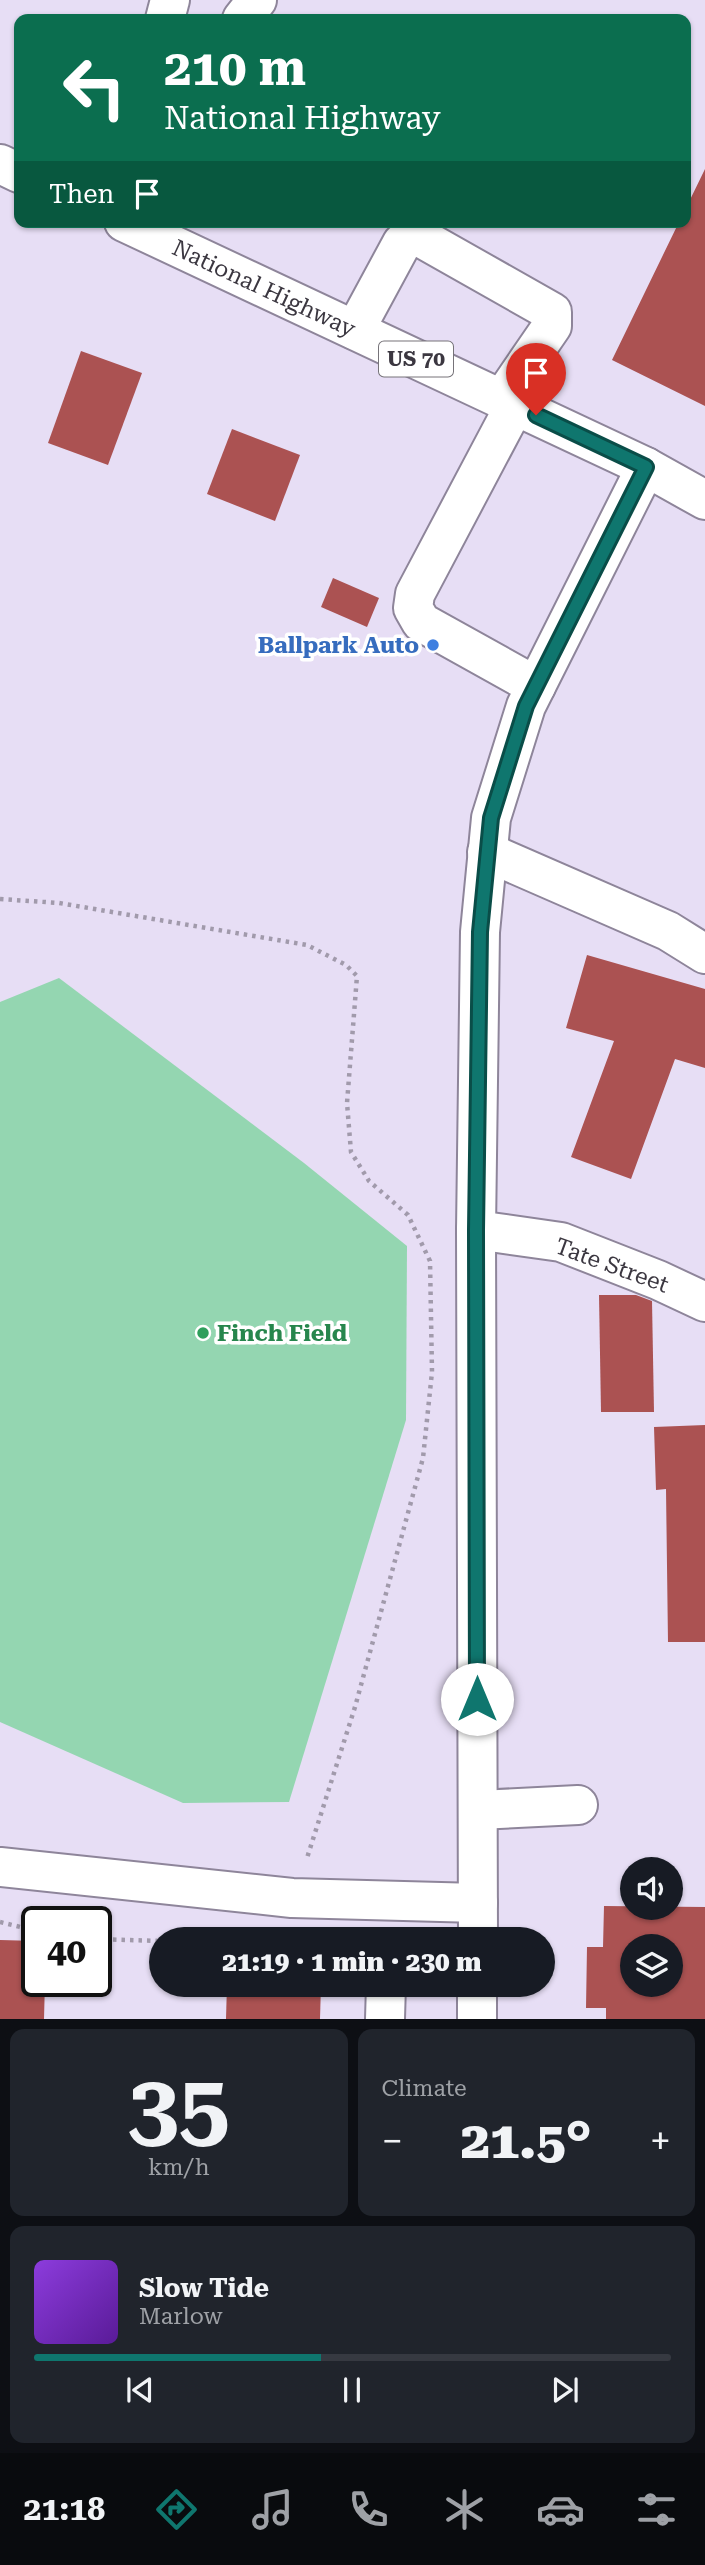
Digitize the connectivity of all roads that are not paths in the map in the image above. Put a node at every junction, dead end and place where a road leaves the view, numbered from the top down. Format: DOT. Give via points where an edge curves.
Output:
graph roads {
  1 [pos="257,0"];
  2 [pos="246,14"];
  3 [pos="138,228"];
  4 [pos="355,330"];
  5 [pos="508,402"];
  6 [pos="646,467"];
  7 [pos="705,500"];
  8 [pos="536,686"];
  9 [pos="487,852"];
  10 [pos="705,954"];
  11 [pos="476,1230"];
  12 [pos="705,1302"];
  13 [pos="578,1805"];
  14 [pos="478,1810"];
  15 [pos="0,1867"];
  16 [pos="478,1921"];
  17 [pos="386,1997"];
  18 [pos="477,1997"];
  19 [pos="385,2019"];
  20 [pos="477,2019"];
  1 -- 2 [label="street"];
  3 -- 4 [label="street, National Highway / US 70"];
  4 -- 5 [label="street, National Highway / US 70"];
  4 -- 5 [label="street" via="401,243 410,236 423,239 552,312 552,326"];
  5 -- 6 [label="street, National Highway / US 70"];
  5 -- 8 [label="street" via="415,594 413,608 421,622"];
  6 -- 7 [label="street, National Highway / US 70"];
  6 -- 8 [label="street"];
  8 -- 9 [label="street" via="491,818"];
  9 -- 10 [label="street" via="668,931"];
  9 -- 11 [label="street" via="480,932"];
  11 -- 12 [label="street, Tate Street" via="561,1242"];
  11 -- 14 [label="street"];
  13 -- 14 [label="street"];
  14 -- 16 [label="street"];
  15 -- 16 [label="street"];
  17 -- 19 [label="street"];
  18 -- 20 [label="street"];
}
